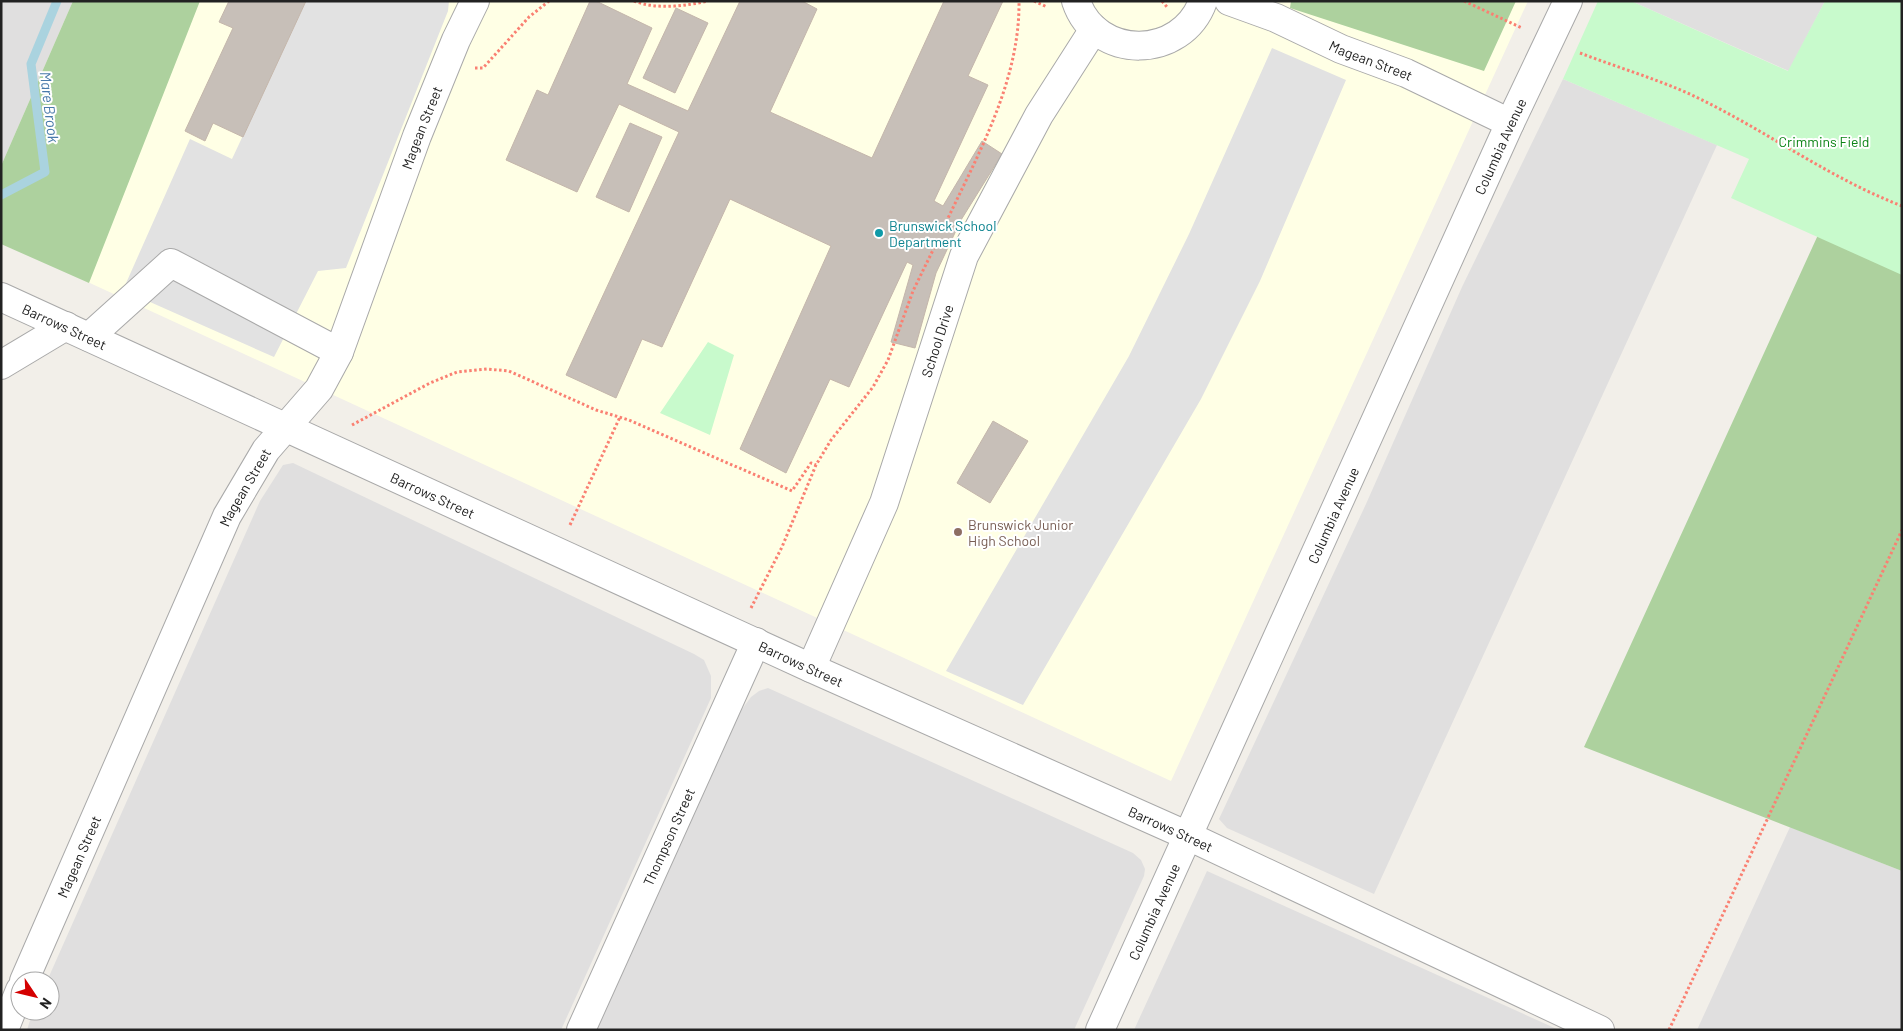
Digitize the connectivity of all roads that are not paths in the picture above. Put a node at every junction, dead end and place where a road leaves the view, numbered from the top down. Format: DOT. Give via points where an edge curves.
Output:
graph roads {
  1 [pos="475,1"];
  2 [pos="1076,1"];
  3 [pos="1203,1"];
  4 [pos="1229,1"];
  5 [pos="1568,1"];
  6 [pos="1275,9"];
  7 [pos="1094,29"];
  8 [pos="1510,123"];
  9 [pos="1,296"];
  10 [pos="78,332"];
  11 [pos="339,352"];
  12 [pos="1,365"];
  13 [pos="288,427"];
  14 [pos="756,642"];
  15 [pos="811,668"];
  16 [pos="1186,835"];
  17 [pos="28,971"];
  18 [pos="10,1015"];
  19 [pos="4,1030"];
  20 [pos="581,1030"];
  21 [pos="1100,1030"];
  22 [pos="1600,1030"];
  1 -- 11 [label="street, Magean Street" via="445,66"];
  2 -- 7 [label="street" via="1085,20"];
  3 -- 7 [label="street" via="1193,20 1179,34 1159,44 1132,47"];
  4 -- 6 [label="street, Magean Street"];
  5 -- 8 [label="street, Columbia Avenue"];
  6 -- 8 [label="street, Magean Street" via="1341,49 1406,73"];
  7 -- 15 [label="street, School Drive" via="1039,115 964,256 884,503"];
  8 -- 16 [label="street, Columbia Avenue"];
  9 -- 10 [label="street, Barrows Street"];
  10 -- 11 [label="street" via="171,263"];
  10 -- 12 [label="street"];
  10 -- 13 [label="street, Barrows Street"];
  11 -- 13 [label="street, Magean Street" via="319,389"];
  13 -- 14 [label="street, Barrows Street"];
  13 -- 17 [label="street, Magean Street" via="266,450 227,516"];
  14 -- 15 [label="street, Barrows Street"];
  14 -- 20 [label="street, Thompson Street"];
  15 -- 16 [label="street, Barrows Street"];
  16 -- 21 [label="street, Columbia Avenue"];
  16 -- 22 [label="street, Barrows Street"];
  18 -- 19 [label="street"];
}
